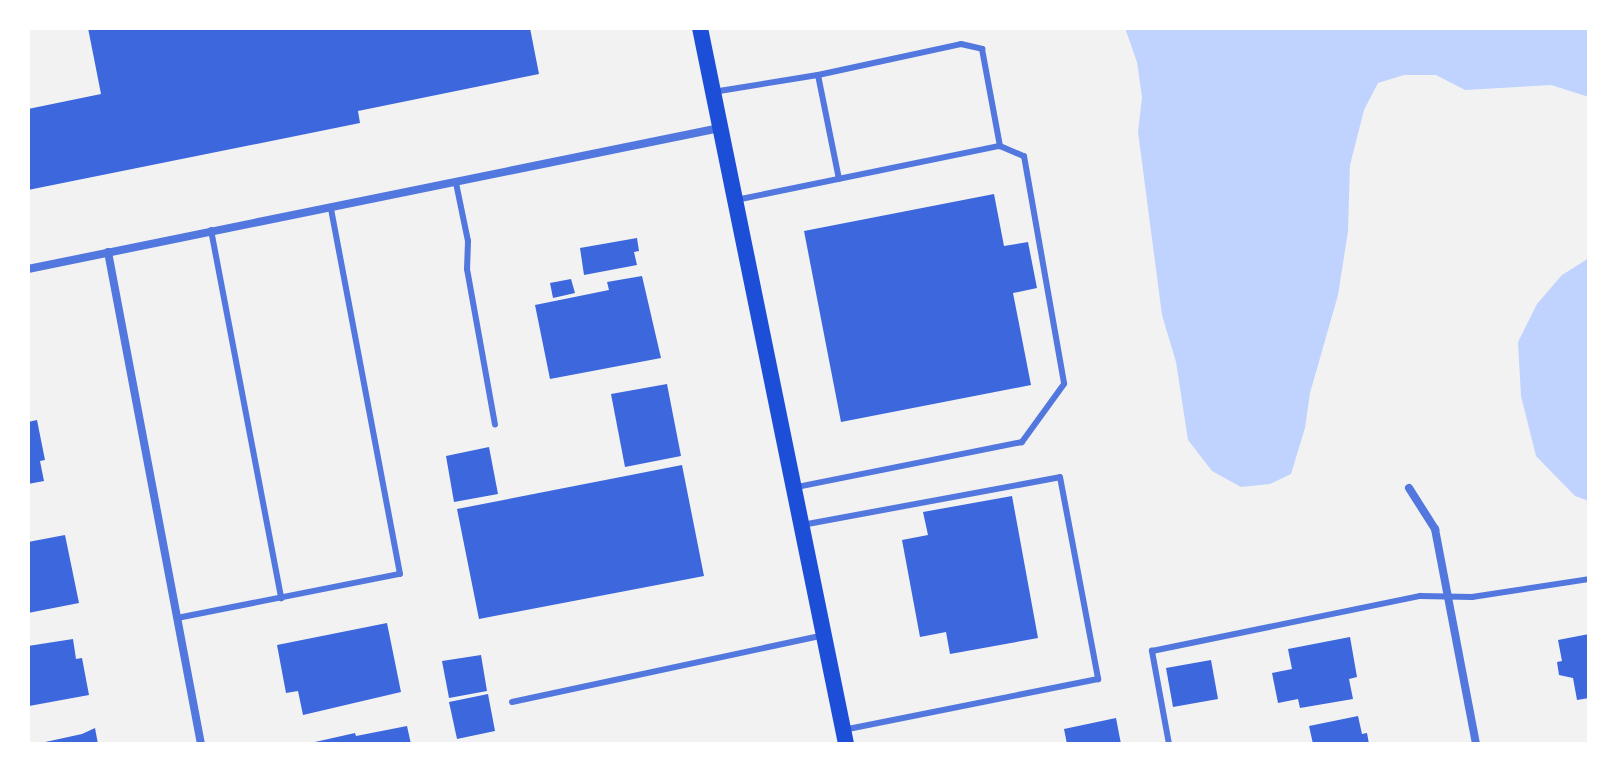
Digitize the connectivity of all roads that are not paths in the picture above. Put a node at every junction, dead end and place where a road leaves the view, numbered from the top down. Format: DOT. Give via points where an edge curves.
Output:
graph roads {
  1 [pos="700,28"];
  2 [pos="818,75"];
  3 [pos="713,92"];
  4 [pos="721,128"];
  5 [pos="1000,146"];
  6 [pos="839,179"];
  7 [pos="456,183"];
  8 [pos="736,200"];
  9 [pos="331,209"];
  10 [pos="211,230"];
  11 [pos="108,252"];
  12 [pos="28,269"];
  13 [pos="495,424"];
  14 [pos="794,487"];
  15 [pos="1409,488"];
  16 [pos="802,525"];
  17 [pos="1589,579"];
  18 [pos="1448,597"];
  19 [pos="281,598"];
  20 [pos="177,618"];
  21 [pos="824,635"];
  22 [pos="512,702"];
  23 [pos="845,737"];
  24 [pos="201,744"];
  25 [pos="1169,744"];
  26 [pos="1476,744"];
  1 -- 3 [label="main road"];
  2 -- 3 [label="lane"];
  2 -- 5 [label="lane" via="961,44 982,49"];
  2 -- 6 [label="lane"];
  3 -- 4 [label="main road"];
  4 -- 7 [label="street"];
  4 -- 8 [label="main road"];
  5 -- 6 [label="lane"];
  5 -- 14 [label="lane" via="1024,156 1064,384 1022,442"];
  6 -- 8 [label="lane"];
  7 -- 9 [label="street"];
  7 -- 13 [label="lane"];
  8 -- 14 [label="main road"];
  9 -- 10 [label="street"];
  9 -- 19 [label="lane" via="400,574"];
  10 -- 11 [label="street"];
  10 -- 19 [label="lane"];
  11 -- 12 [label="street"];
  11 -- 20 [label="street"];
  14 -- 16 [label="main road"];
  15 -- 18 [label="street" via="1435,529"];
  16 -- 21 [label="main road"];
  16 -- 23 [label="lane" via="1060,477 1098,679"];
  17 -- 18 [label="lane"];
  18 -- 25 [label="lane" via="1420,596 1152,651"];
  18 -- 26 [label="street"];
  19 -- 20 [label="lane"];
  20 -- 24 [label="street"];
  21 -- 22 [label="lane"];
  21 -- 23 [label="main road"];
}
